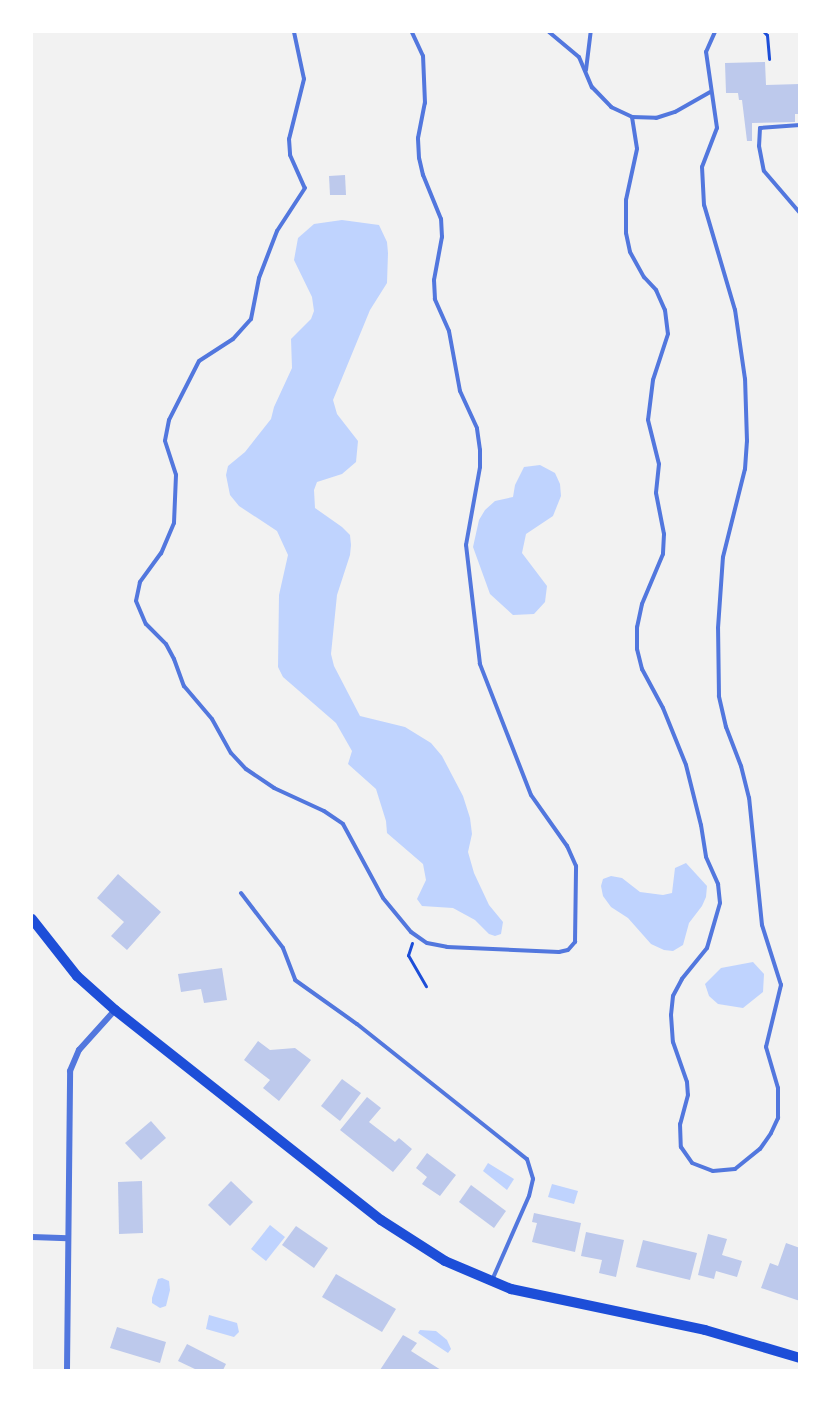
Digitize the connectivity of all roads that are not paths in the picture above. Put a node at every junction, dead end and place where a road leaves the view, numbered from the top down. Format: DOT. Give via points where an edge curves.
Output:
graph roads {
  1 [pos="294,32"];
  2 [pos="412,32"];
  3 [pos="549,32"];
  4 [pos="591,32"];
  5 [pos="715,32"];
  6 [pos="586,70"];
  7 [pos="710,92"];
  8 [pos="632,117"];
  9 [pos="800,125"];
  10 [pos="800,213"];
  11 [pos="241,893"];
  12 [pos="32,919"];
  13 [pos="115,1010"];
  14 [pos="32,1237"];
  15 [pos="68,1238"];
  16 [pos="491,1281"];
  17 [pos="800,1358"];
  18 [pos="67,1371"];
  1 -- 2 [label="lane" via="304,79 289,139 290,155 305,188 277,231 251,319 232,339 199,361 169,420 165,441 176,475 174,523 161,553 140,582 136,601 146,624 166,644 184,686 212,719 231,753 274,788 324,811 342,824 383,898 417,935 427,943 447,947 568,950 575,942 576,866 567,846 531,795 480,664 466,545 480,450 477,428 460,391 452,340 435,299 441,219 419,158 423,56"];
  3 -- 6 [label="lane" via="579,57"];
  4 -- 6 [label="lane"];
  5 -- 7 [label="lane" via="706,52"];
  6 -- 8 [label="lane" via="592,87 611,107"];
  7 -- 8 [label="lane" via="675,112 656,118"];
  7 -- 8 [label="lane" via="717,128 702,167 704,205 735,310 745,379 747,441 745,469 723,557 719,696 749,798 762,925 781,985 766,1047 778,1088 778,1118 760,1149 735,1169 712,1171 692,1163 681,1147 680,1124 688,1095 672,1042 671,1015 673,996 682,979 707,948 720,903 718,884 706,857 686,765 642,669 637,649 642,604 663,554 664,534 656,493 659,464 648,420 653,380 668,334 665,310 630,252 626,233 626,200 636,149"];
  9 -- 10 [label="lane" via="760,128 759,146 764,171"];
  11 -- 16 [label="lane" via="283,948 295,980 357,1024 527,1159 533,1179 529,1196"];
  12 -- 13 [label="main road" via="76,976"];
  13 -- 15 [label="street" via="79,1050 70,1071"];
  13 -- 16 [label="main road" via="381,1220 446,1261"];
  14 -- 15 [label="street"];
  15 -- 18 [label="street"];
  16 -- 17 [label="main road" via="557,1300 705,1330"];
}
